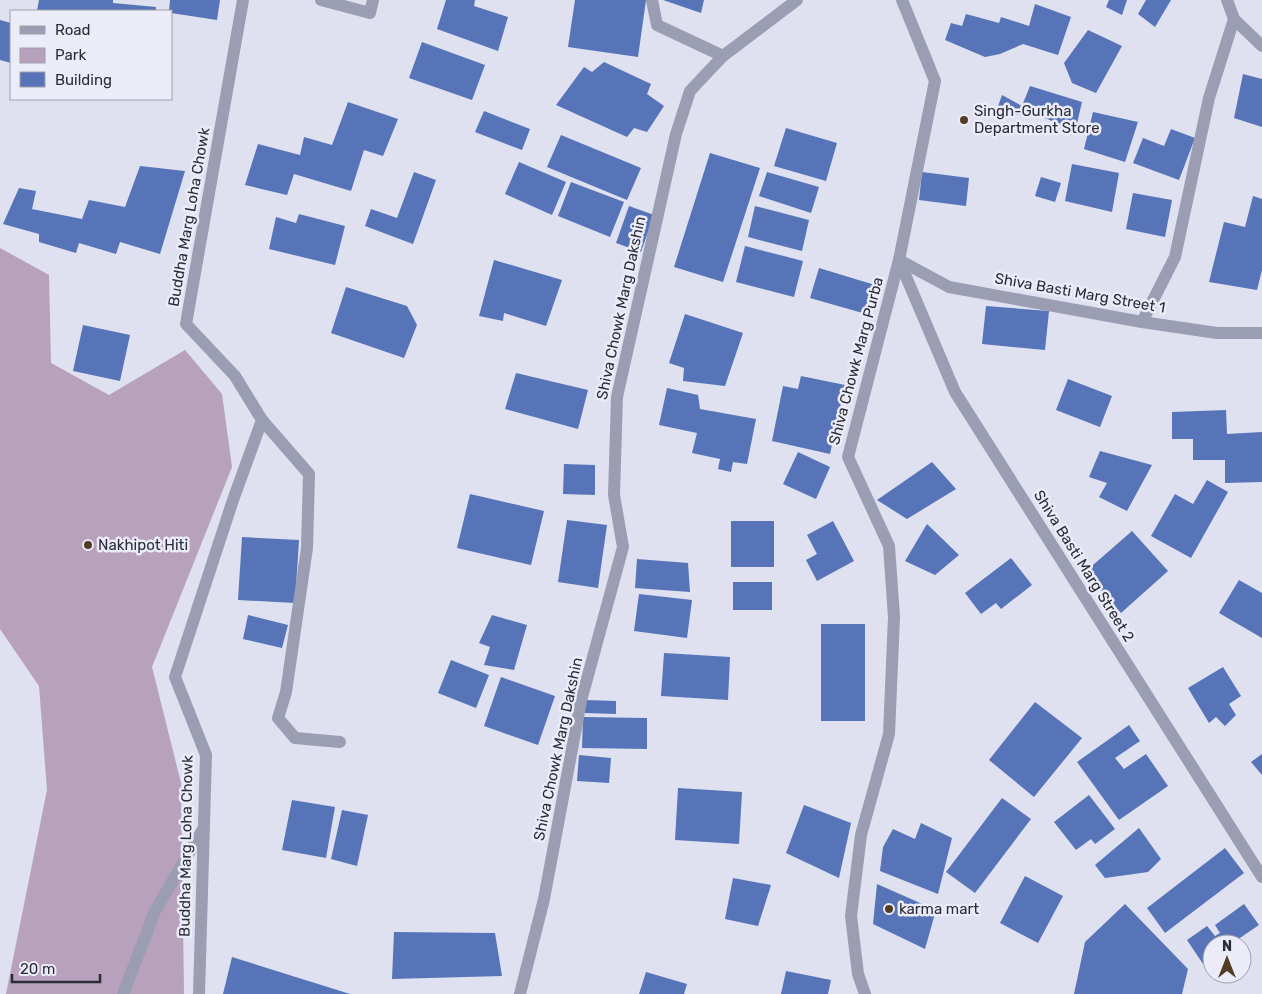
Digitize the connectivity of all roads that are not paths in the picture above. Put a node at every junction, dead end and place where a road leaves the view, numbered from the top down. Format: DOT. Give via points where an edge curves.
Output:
graph roads {
  1 [pos="243,0"];
  2 [pos="321,0"];
  3 [pos="374,0"];
  4 [pos="652,0"];
  5 [pos="797,0"];
  6 [pos="902,0"];
  7 [pos="1227,0"];
  8 [pos="1234,19"];
  9 [pos="1262,46"];
  10 [pos="723,56"];
  11 [pos="900,260"];
  12 [pos="1142,322"];
  13 [pos="1262,333"];
  14 [pos="262,420"];
  15 [pos="340,742"];
  16 [pos="204,826"];
  17 [pos="1262,877"];
  18 [pos="123,994"];
  19 [pos="199,994"];
  20 [pos="520,994"];
  21 [pos="865,994"];
  1 -- 14 [label="street, Buddha Marg Loha Chowk" via="186,324 235,376"];
  2 -- 3 [label="street" via="370,14"];
  4 -- 10 [label="street" via="657,25"];
  5 -- 10 [label="street, Shiva Chowk Marg Dakshin"];
  6 -- 11 [label="street, Shiva Chowk Marg Purba" via="935,81"];
  7 -- 8 [label="street"];
  8 -- 9 [label="street"];
  8 -- 12 [label="street" via="1209,98 1175,256"];
  10 -- 20 [label="street, Shiva Chowk Marg Dakshin" via="690,91 676,134 616,397 614,495 623,547 581,701 544,899"];
  11 -- 12 [label="street, Shiva Basti Marg Street 1" via="949,287"];
  11 -- 17 [label="street, Shiva Basti Marg Street 2" via="955,392"];
  11 -- 21 [label="street, Shiva Chowk Marg Purba" via="848,457 889,546 894,617 890,734 861,835 851,916 858,974"];
  12 -- 13 [label="street, Shiva Basti Marg Street 1" via="1217,333"];
  14 -- 15 [label="street" via="309,474 307,548 286,692 278,718 295,738"];
  14 -- 16 [label="street, Buddha Marg Loha Chowk" via="176,677 206,755"];
  16 -- 18 [label="street" via="155,911"];
  16 -- 19 [label="street, Buddha Marg Loha Chowk"];
}
